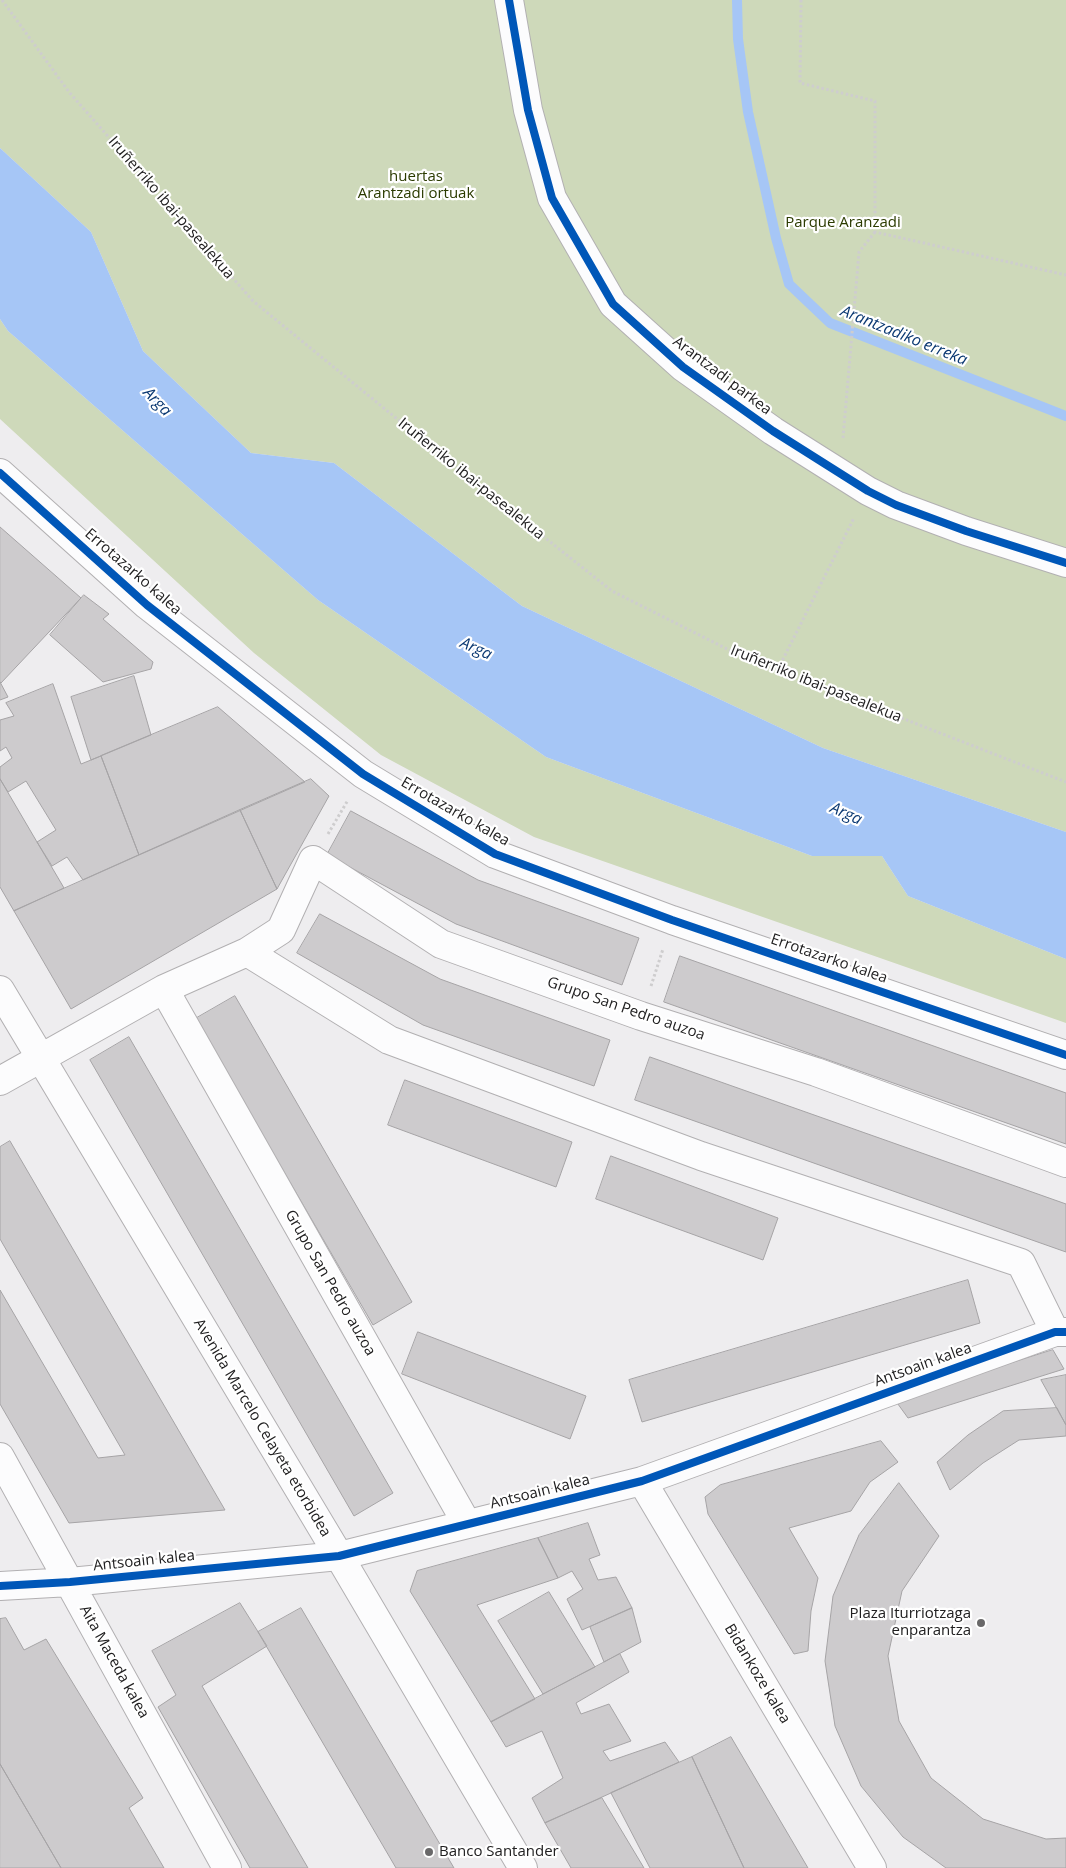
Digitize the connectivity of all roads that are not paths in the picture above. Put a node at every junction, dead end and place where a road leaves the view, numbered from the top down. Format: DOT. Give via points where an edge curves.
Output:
graph roads {
  1 [pos="509,0"];
  2 [pos="0,473"];
  3 [pos="1066,563"];
  4 [pos="247,952"];
  5 [pos="0,990"];
  6 [pos="164,990"];
  7 [pos="1066,1055"];
  8 [pos="40,1058"];
  9 [pos="0,1081"];
  10 [pos="1066,1163"];
  11 [pos="1060,1332"];
  12 [pos="0,1458"];
  13 [pos="642,1481"];
  14 [pos="467,1524"];
  15 [pos="339,1556"];
  16 [pos="70,1582"];
  17 [pos="0,1586"];
  18 [pos="227,1868"];
  19 [pos="523,1868"];
  20 [pos="872,1868"];
  1 -- 3 [label="street, Arantzadi parkea" via="528,110 552,198 613,304 682,367 773,431 868,491 966,531"];
  2 -- 7 [label="street, Errotazarko kalea" via="147,605 363,774 495,854 672,920"];
  4 -- 6 [label="street"];
  4 -- 10 [label="street, Grupo San Pedro auzoa" via="281,930 313,860 441,944 640,1016 816,1072"];
  4 -- 11 [label="street" via="389,1040 701,1156 1021,1263"];
  5 -- 8 [label="street, Avenida Marcelo Celayeta etorbidea"];
  6 -- 8 [label="street"];
  6 -- 14 [label="street, Grupo San Pedro auzoa"];
  8 -- 9 [label="street"];
  8 -- 15 [label="street, Avenida Marcelo Celayeta etorbidea"];
  11 -- 13 [label="street, Antsoain kalea"];
  12 -- 16 [label="street, Aita Maceda kalea"];
  13 -- 14 [label="street, Antsoain kalea"];
  13 -- 20 [label="street, Bidankoze kalea"];
  14 -- 15 [label="street, Antsoain kalea"];
  15 -- 16 [label="street, Antsoain kalea"];
  15 -- 19 [label="street, Avenida Marcelo Celayeta etorbidea"];
  16 -- 17 [label="street, Antsoain kalea"];
  16 -- 18 [label="street, Aita Maceda kalea"];
}
